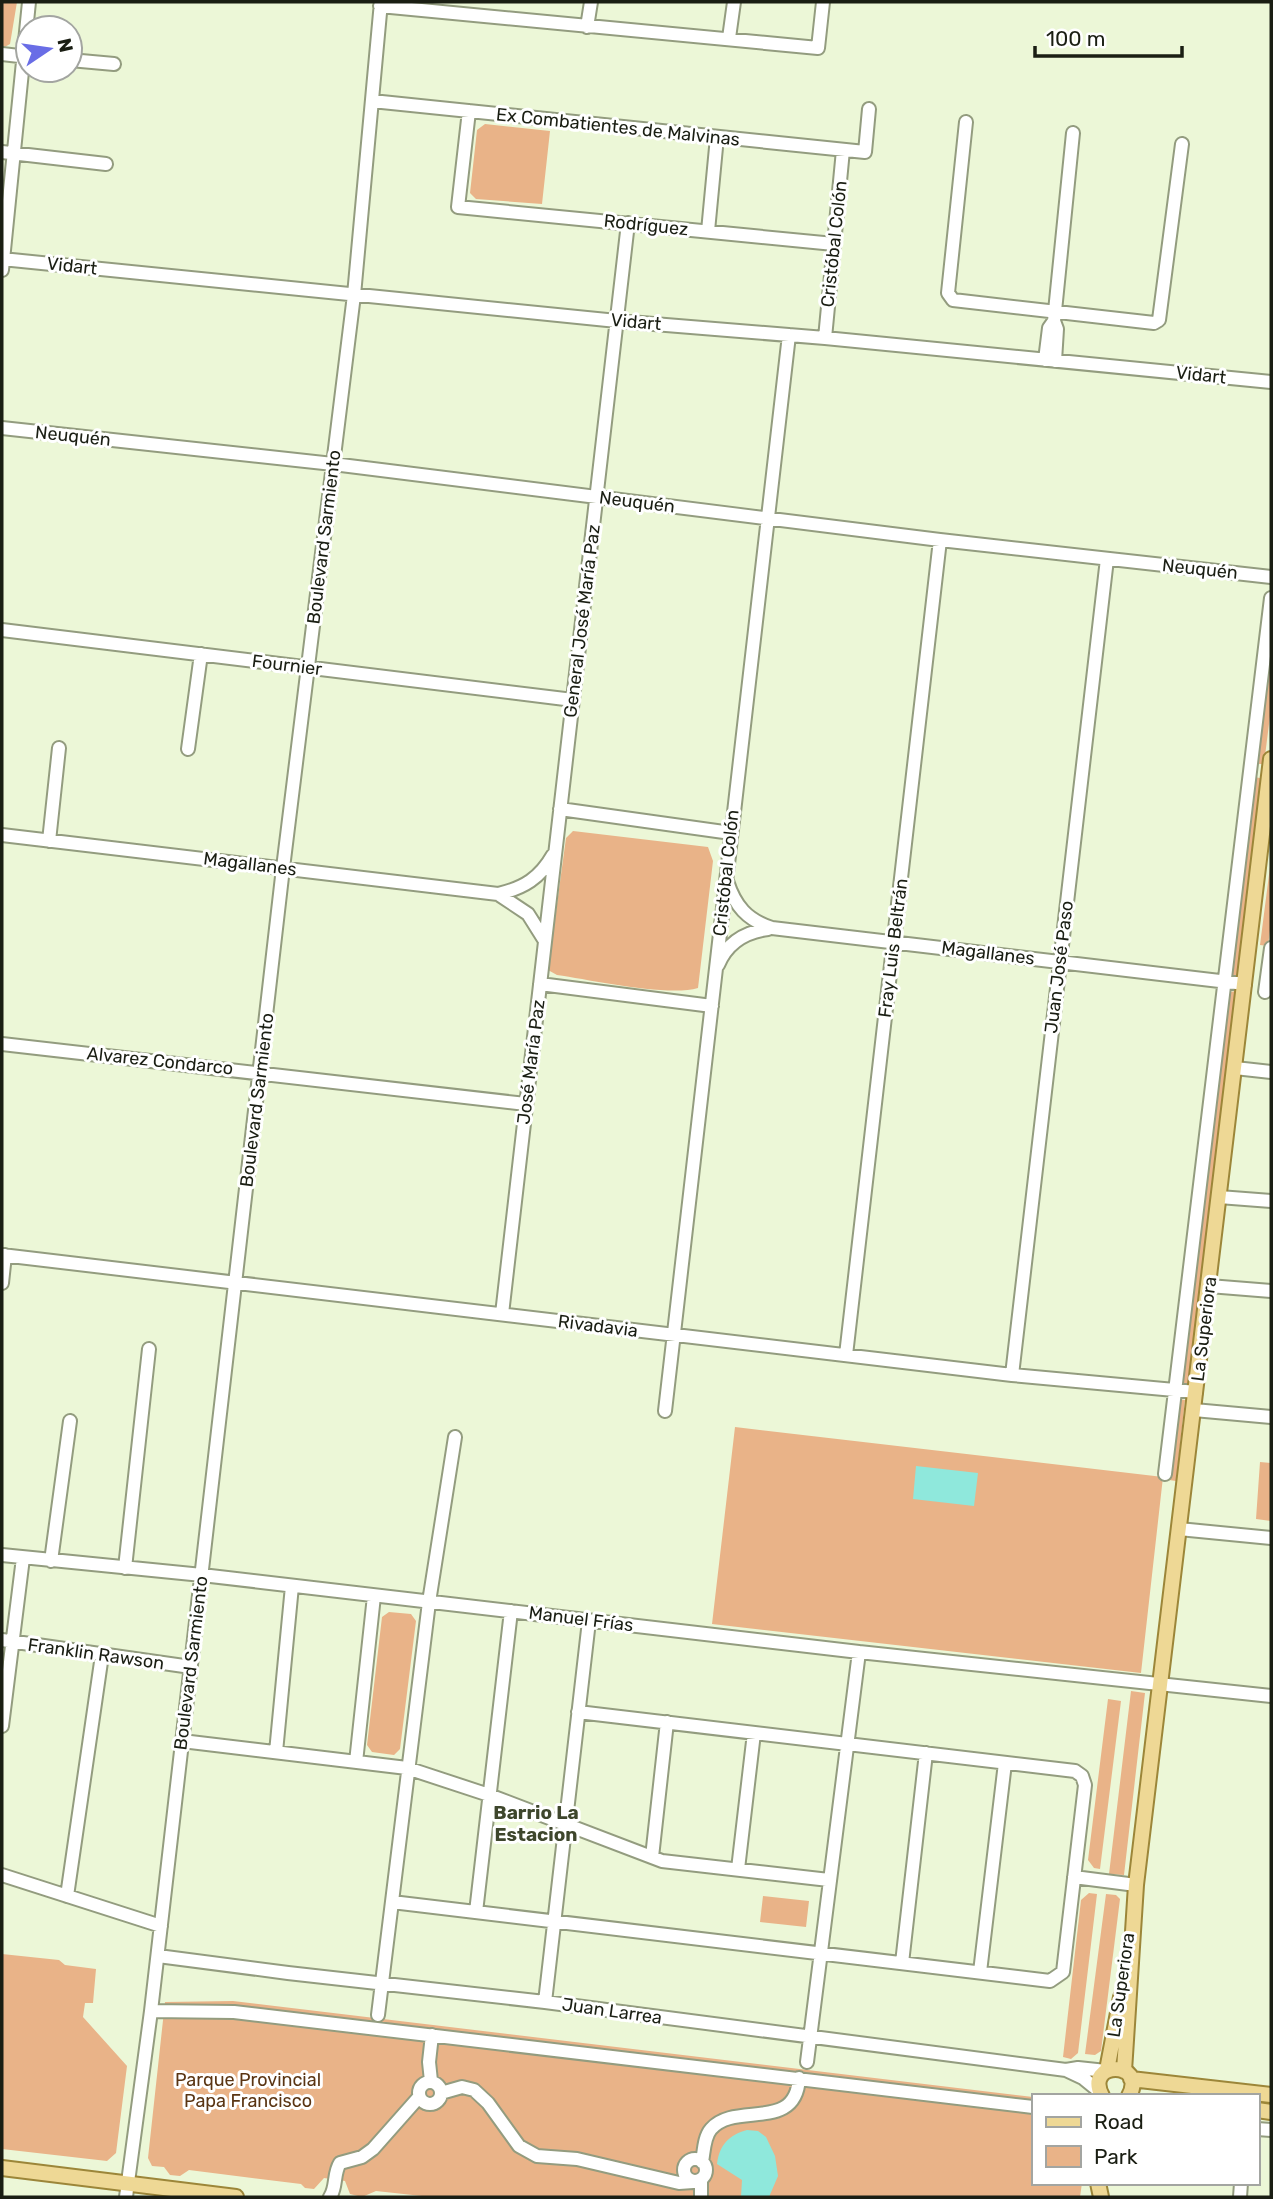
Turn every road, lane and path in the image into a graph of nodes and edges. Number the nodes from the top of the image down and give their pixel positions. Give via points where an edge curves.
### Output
1 (489, 2) edge
2 (591, 2) edge
3 (734, 2) edge
4 (823, 2) edge
5 (380, 4) edge
6 (487, 16) junction
7 (587, 27) junction
8 (729, 38) junction
9 (84, 61) edge
10 (114, 64) dead end
11 (21, 84) edge
12 (372, 101) junction
13 (869, 109) dead end
14 (469, 111) junction
15 (966, 122) dead end
16 (1073, 133) dead end
17 (717, 137) junction
18 (1182, 144) dead end
19 (843, 150) junction
20 (8, 153) edge
21 (106, 164) dead end
22 (628, 223) junction
23 (708, 231) junction
24 (834, 244) junction
25 (2, 263) edge
26 (354, 295) junction
27 (1055, 316) junction
28 (617, 321) junction
29 (789, 335) junction
30 (825, 338) junction
31 (1050, 360) junction
32 (1271, 382) edge
33 (2, 428) edge
34 (333, 464) junction
35 (596, 497) junction
36 (768, 518) junction
37 (940, 540) junction
38 (1107, 559) junction
39 (1271, 577) edge
40 (1271, 598) edge
41 (2, 630) edge
42 (201, 654) junction
43 (308, 668) junction
44 (573, 700) junction
45 (59, 748) dead end
46 (188, 749) dead end
47 (1271, 766) edge
48 (1250, 767) junction
49 (560, 809) junction
50 (731, 833) junction
51 (2, 835) edge
52 (49, 841) junction
53 (555, 852) junction
54 (283, 868) junction
55 (725, 878) junction
56 (498, 894) junction
57 (772, 928) junction
58 (545, 942) junction
59 (894, 942) junction
60 (1271, 952) edge
61 (1249, 953) junction
62 (1060, 961) junction
63 (715, 972) junction
64 (1224, 981) junction
65 (540, 984) junction
66 (1245, 984) junction
67 (1265, 992) dead end
68 (712, 1006) junction
69 (2, 1044) edge
70 (1235, 1068) junction
71 (1271, 1072) edge
72 (260, 1073) junction
73 (526, 1104) junction
74 (1219, 1197) junction
75 (1271, 1201) edge
76 (4, 1255) edge
77 (235, 1282) junction
78 (2, 1283) edge
79 (1209, 1286) junction
80 (1271, 1291) edge
81 (502, 1314) junction
82 (673, 1335) junction
83 (149, 1349) dead end
84 (846, 1355) junction
85 (1012, 1375) junction
86 (1175, 1390) junction
87 (1196, 1392) junction
88 (1194, 1410) junction
89 (665, 1411) dead end
90 (1271, 1417) edge
91 (70, 1421) dead end
92 (455, 1437) dead end
93 (1165, 1474) dead end
94 (1179, 1529) junction
95 (1271, 1538) edge
96 (2, 1555) edge
97 (23, 1558) junction
98 (51, 1561) junction
99 (125, 1568) junction
100 (202, 1575) junction
101 (292, 1586) junction
102 (374, 1596) junction
103 (429, 1602) junction
104 (511, 1611) junction
105 (589, 1620) junction
106 (7, 1641) edge
107 (859, 1652) junction
108 (102, 1655) junction
109 (191, 1667) junction
110 (1160, 1684) junction
111 (1271, 1696) edge
112 (578, 1712) junction
113 (667, 1722) junction
114 (2, 1726) edge
115 (754, 1733) junction
116 (182, 1741) junction
117 (848, 1744) junction
118 (276, 1752) junction
119 (926, 1753) junction
120 (356, 1762) junction
121 (1005, 1763) junction
122 (407, 1768) junction
123 (489, 1795) junction
124 (565, 1824) junction
125 (652, 1857) junction
126 (738, 1870) junction
127 (2, 1875) edge
128 (1074, 1877) junction
129 (829, 1880) junction
130 (1135, 1892) junction
131 (67, 1896) junction
132 (392, 1902) junction
133 (476, 1912) junction
134 (554, 1921) junction
135 (161, 1926) junction
136 (820, 1955) junction
137 (158, 1956) junction
138 (902, 1963) junction
139 (980, 1972) junction
140 (382, 1984) junction
141 (545, 2002) junction
142 (151, 2011) junction
143 (379, 2015) dead end
144 (432, 2035) junction
145 (811, 2038) junction
146 (807, 2062) dead end
147 (1066, 2070) junction
148 (1106, 2071) junction
149 (1128, 2075) junction
150 (799, 2078) junction
151 (431, 2081) junction
152 (441, 2093) junction
153 (1101, 2093) edge
154 (1131, 2094) edge
155 (1271, 2095) edge
156 (419, 2097) junction
157 (1032, 2107) edge
158 (702, 2162) junction
159 (2, 2168) edge
160 (697, 2181) junction
161 (127, 2190) edge
162 (236, 2197) edge
163 (330, 2197) edge
164 (701, 2197) edge

1 - 6 street
2 - 7 street
3 - 8 street
4 - 8 street via 818,47
5 - 6 street
5 - 12 street, Boulevard Sarmiento
6 - 7 street
7 - 8 street
9 - 10 street
11 - 20 street
12 - 14 street, Ex Combatientes de Malvinas
12 - 26 street, Boulevard Sarmiento
13 - 19 street, Ex Combatientes de Malvinas via 865,152
14 - 17 street, Ex Combatientes de Malvinas
14 - 22 street, Rodríguez via 458,207
15 - 27 street via 948,293 953,300
16 - 27 street
17 - 19 street, Ex Combatientes de Malvinas
17 - 23 street
18 - 27 street via 1159,320
19 - 24 street, Cristóbal Colón
20 - 21 street
20 - 25 street
22 - 23 street, Rodríguez
22 - 28 street, General José María Paz
23 - 24 street, Rodríguez
24 - 30 street, Cristóbal Colón
25 - 26 street, Vidart
26 - 28 street, Vidart
26 - 34 street, Boulevard Sarmiento
27 - 31 street
28 - 29 street, Vidart
28 - 35 street, General José María Paz
29 - 30 street, Vidart
29 - 36 street, Cristóbal Colón
30 - 31 street, Vidart
31 - 32 street, Vidart
33 - 34 street, Neuquén
34 - 35 street, Neuquén
34 - 43 street, Boulevard Sarmiento
35 - 36 street, Neuquén
35 - 44 street, General José María Paz
36 - 37 street, Neuquén
36 - 50 street, Cristóbal Colón
37 - 38 street, Neuquén
37 - 59 street, Fray Luis Beltrán
38 - 39 street, Neuquén
38 - 62 street, Juan José Paso
40 - 48 street
41 - 42 street, Fournier
42 - 43 street, Fournier
42 - 46 street
43 - 44 street, Fournier
43 - 54 street, Boulevard Sarmiento
44 - 49 street, General José María Paz
45 - 52 street
47 - 48 street
47 - 61 main road, La Superiora
48 - 64 street
49 - 50 street
49 - 53 street, José María Paz
50 - 55 street, Cristóbal Colón
51 - 52 street, Magallanes
52 - 54 street, Magallanes
53 - 56 street via 532,881
53 - 58 street, José María Paz
54 - 56 street, Magallanes
54 - 72 street, Boulevard Sarmiento
55 - 57 street, Magallanes via 743,912
55 - 63 street, Cristóbal Colón
56 - 58 street via 528,914
57 - 59 street, Magallanes
57 - 63 street, Magallanes via 745,934 722,957
58 - 65 street, José María Paz
59 - 62 street, Magallanes
59 - 84 street, Fray Luis Beltrán
60 - 61 street
60 - 67 street
61 - 66 main road, La Superiora
62 - 64 street, Magallanes
62 - 85 street, Juan José Paso
63 - 68 street, Cristóbal Colón
64 - 66 street, Magallanes
64 - 86 street
65 - 68 street
65 - 73 street, José María Paz
66 - 70 main road, La Superiora
68 - 82 street, Cristóbal Colón
69 - 72 street, Alvarez Condarco
70 - 71 street
70 - 74 main road, La Superiora
72 - 73 street, Alvarez Condarco
72 - 77 street, Boulevard Sarmiento
73 - 81 street, José María Paz
74 - 75 street
74 - 79 main road, La Superiora
76 - 77 street, Rivadavia
76 - 78 street
77 - 81 street, Rivadavia
77 - 100 street, Boulevard Sarmiento
79 - 80 street
79 - 87 main road, La Superiora
81 - 82 street, Rivadavia
82 - 84 street, Rivadavia
82 - 89 street, Cristóbal Colón
83 - 99 street
84 - 85 street, Rivadavia
85 - 86 street, Rivadavia
86 - 87 street, Rivadavia
86 - 93 street
87 - 88 main road, La Superiora
88 - 90 street
88 - 94 main road, La Superiora
91 - 98 street
92 - 103 street
94 - 95 street
94 - 110 main road, La Superiora
96 - 97 street, Manuel Frías
97 - 98 street, Manuel Frías
97 - 106 street
98 - 99 street, Manuel Frías
99 - 100 street, Manuel Frías
100 - 101 street, Manuel Frías
100 - 109 street, Boulevard Sarmiento
101 - 102 street, Manuel Frías
101 - 118 street
102 - 103 street, Manuel Frías
102 - 120 street
103 - 104 street, Manuel Frías
103 - 122 street
104 - 105 street, Manuel Frías
104 - 123 street
105 - 107 street, Manuel Frías
105 - 112 street
106 - 108 street, Franklin Rawson
106 - 114 street
107 - 110 street, Manuel Frías
107 - 117 street
108 - 109 street, Franklin Rawson
108 - 131 street
109 - 116 street, Boulevard Sarmiento
110 - 111 street, Manuel Frías
110 - 130 main road, La Superiora
112 - 113 street
112 - 124 street
113 - 115 street
113 - 125 street
115 - 117 street
115 - 126 street
116 - 118 street
116 - 135 street, Boulevard Sarmiento
117 - 119 street
117 - 129 street
118 - 120 street
119 - 121 street
119 - 138 street
120 - 122 street
121 - 128 street via 1075,1771 1082,1776 1085,1785
121 - 139 street
122 - 123 street
122 - 132 street
123 - 124 street
123 - 133 street
124 - 125 street
124 - 134 street
125 - 126 street
126 - 129 street
127 - 131 street
128 - 130 street
128 - 139 street via 1063,1972 1058,1978 1050,1981
129 - 136 street
130 - 148 main road, La Superiora
130 - 149 main road, La Superiora
131 - 135 street
132 - 133 street
132 - 140 street
133 - 134 street
134 - 136 street
134 - 141 street
135 - 137 street, Boulevard Sarmiento
136 - 138 street
136 - 145 street
137 - 140 street, Juan Larrea
137 - 142 street, Boulevard Sarmiento
138 - 139 street
140 - 141 street, Juan Larrea
140 - 143 street
141 - 145 street, Juan Larrea
142 - 144 street via 234,2012
142 - 161 street, Boulevard Sarmiento
144 - 150 street
144 - 151 street
145 - 146 street
145 - 147 street, Juan Larrea
147 - 148 street, Juan Larrea
147 - 153 street, Juan Larrea
148 - 149 main road via 1116,2068
148 - 153 main road, La Superiora via 1100,2078
149 - 154 main road, La Superiora
149 - 155 main road
150 - 157 street
150 - 158 street via 795,2097 784,2107 715,2126 706,2137
151 - 152 street
151 - 156 street via 421,2085
152 - 156 street via 432,2104
152 - 160 street via 462,2087 474,2090 519,2146 537,2156 567,2157 679,2183
156 - 163 street via 373,2149 340,2163
158 - 160 street via 706,2171
158 - 160 street via 692,2159 684,2166 686,2178
159 - 161 main road
160 - 164 street
161 - 162 main road

